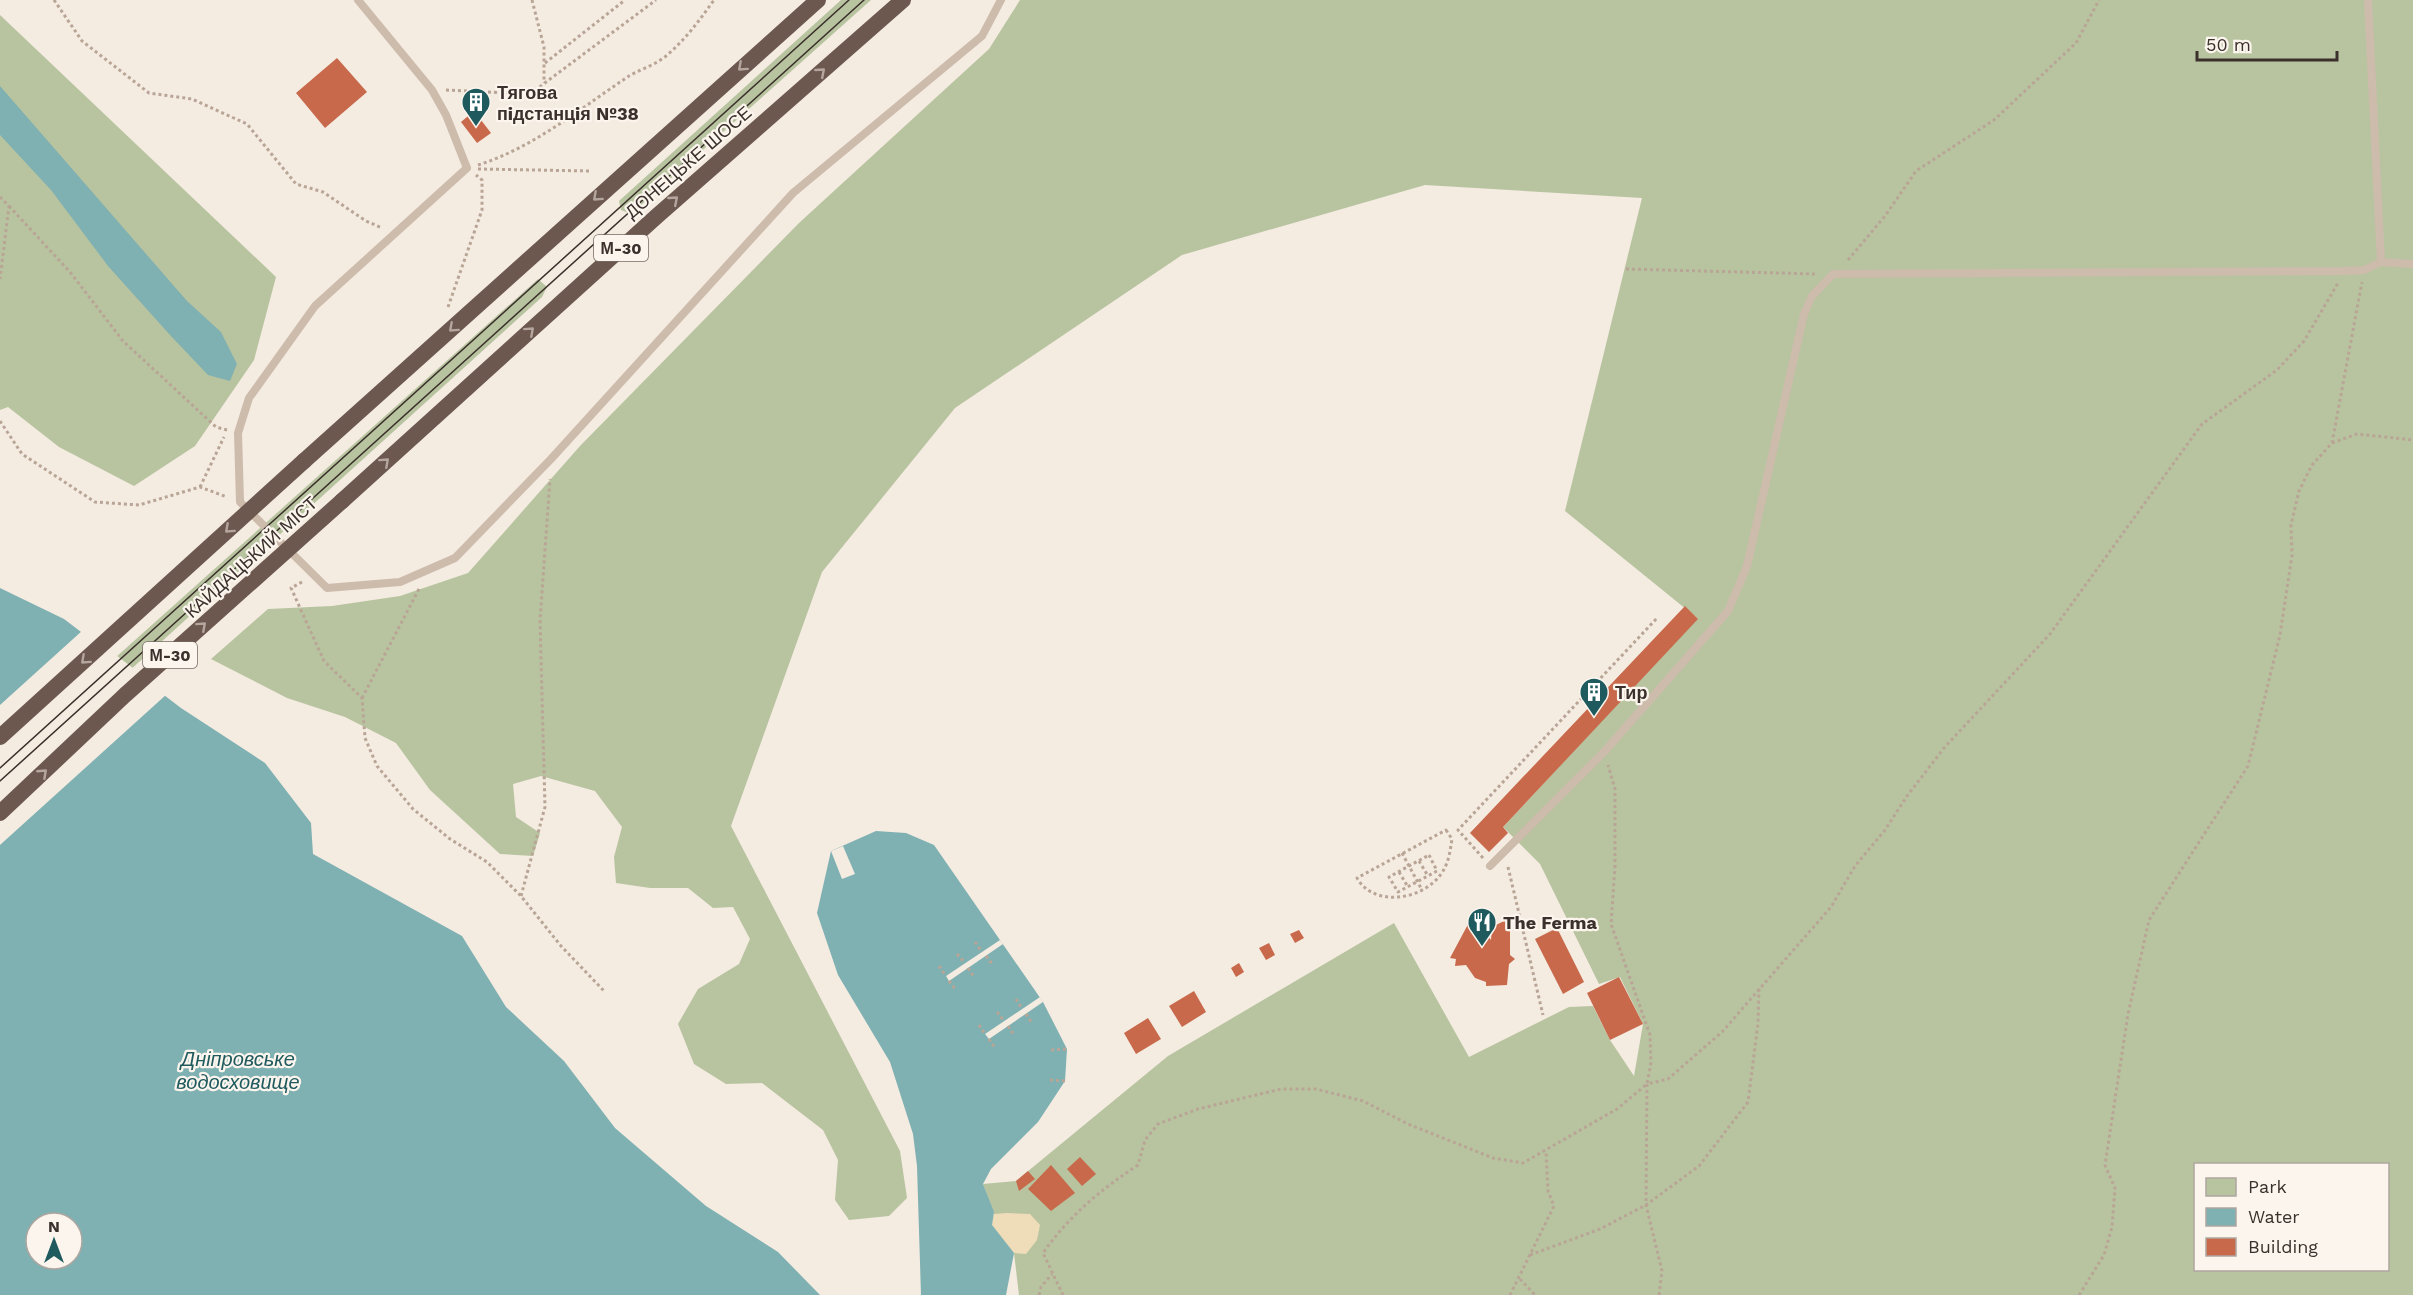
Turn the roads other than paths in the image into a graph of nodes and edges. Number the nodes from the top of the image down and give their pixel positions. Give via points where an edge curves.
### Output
1 (358, 0) edge
2 (818, 0) edge
3 (903, 0) edge
4 (1001, 0) edge
5 (2368, 0) edge
6 (2381, 262) junction
7 (2413, 264) edge
8 (304, 461) joint
9 (342, 501) joint
10 (0, 737) edge
11 (0, 813) edge
12 (1490, 866) road end

1 - 4 lane via 432,90 467,168 315,306 249,398 238,433 240,502 327,588 400,582 455,558 551,459 793,193 982,36
2 -> 8 highway, ДОНЕЦЬКЕ ШОСЕ / М-30
9 -> 3 highway, ДОНЕЦЬКЕ ШОСЕ / М-30
5 - 6 lane
6 - 7 lane
6 - 12 lane via 2364,270 2345,271 1833,274 1812,296 1804,314 1748,566 1728,611 1604,752
8 -> 10 highway, КАЙДАЦЬКИЙ МІСТ / М-30, bridge
11 -> 9 highway, КАЙДАЦЬКИЙ МІСТ / М-30, bridge

